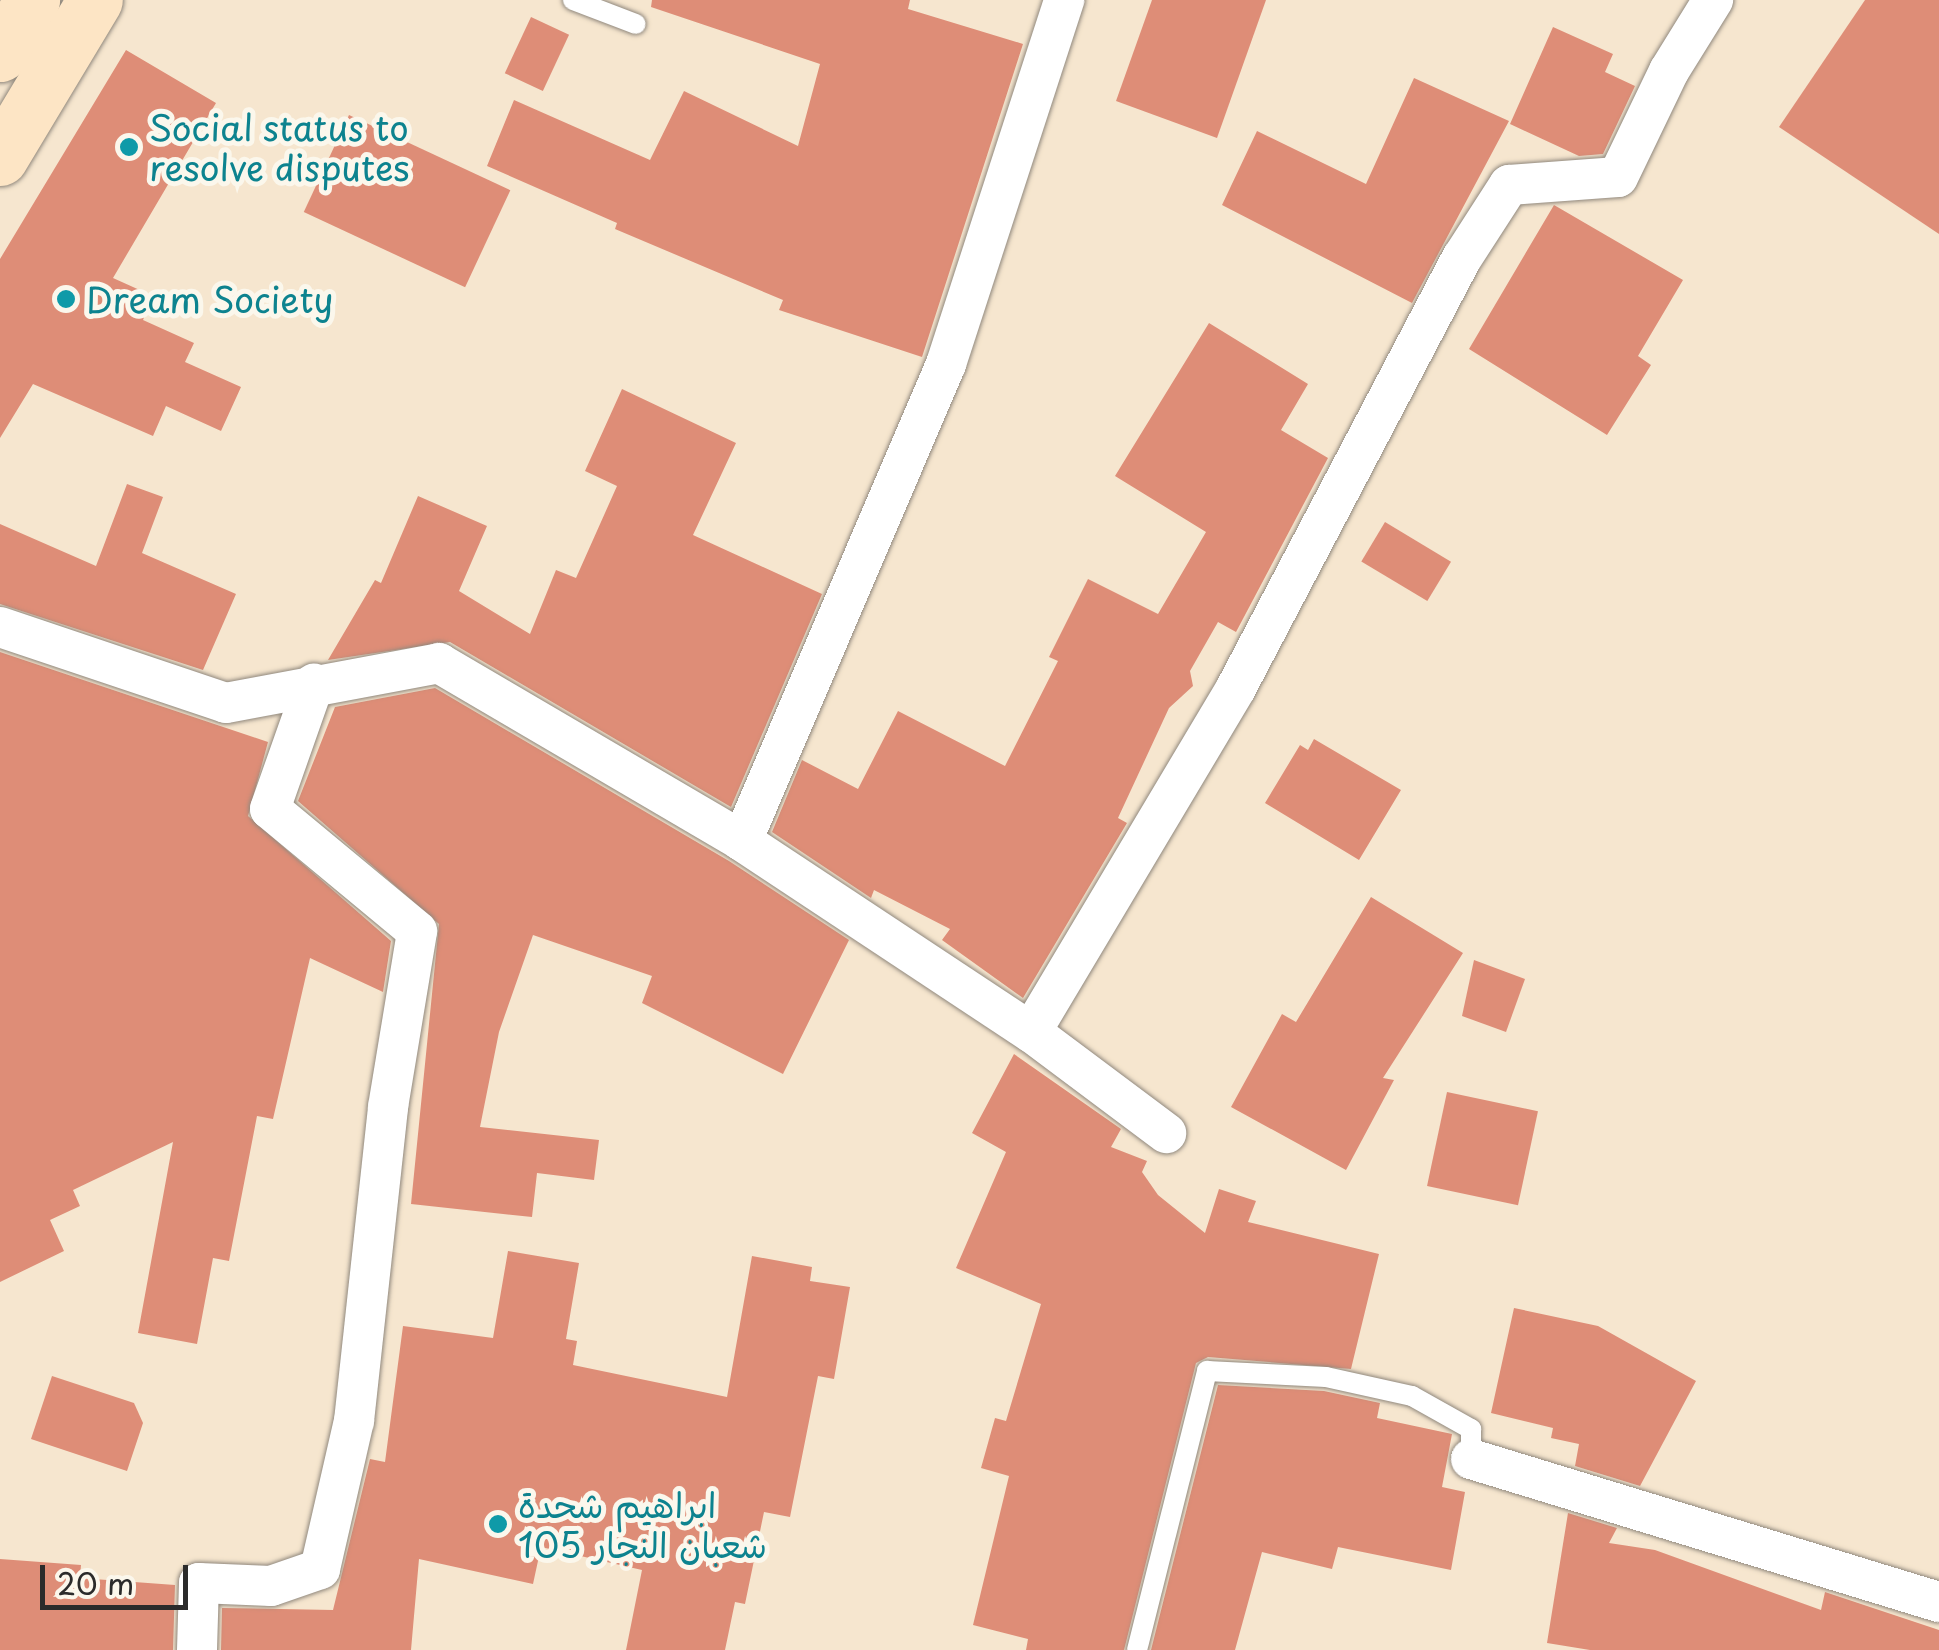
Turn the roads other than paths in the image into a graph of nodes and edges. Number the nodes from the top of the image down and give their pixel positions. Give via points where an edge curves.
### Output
1 (32, 0) edge
2 (95, 0) edge
3 (574, 0) edge
4 (1064, 0) edge
5 (1713, 0) edge
6 (636, 24) dead end
7 (0, 54) edge
8 (0, 158) edge
9 (0, 627) edge
10 (314, 684) junction
11 (742, 841) junction
12 (1031, 1032) junction
13 (1166, 1133) dead end
14 (1471, 1459) joint
15 (1939, 1602) edge
16 (197, 1650) edge
17 (1137, 1650) edge

1 - 7 street
2 - 8 street
3 - 6 lane
4 - 11 street via 946,364
5 - 12 street via 1669,71 1618,177 1508,185 1462,258 1236,688
9 - 10 street via 226,703
10 - 11 street via 439,663
10 - 16 street via 270,809 417,931 388,1106 354,1421 320,1569 271,1586 199,1584
11 - 12 street
12 - 13 street
14 - 15 street
14 - 17 lane via 1471,1428 1412,1396 1326,1377 1207,1371

